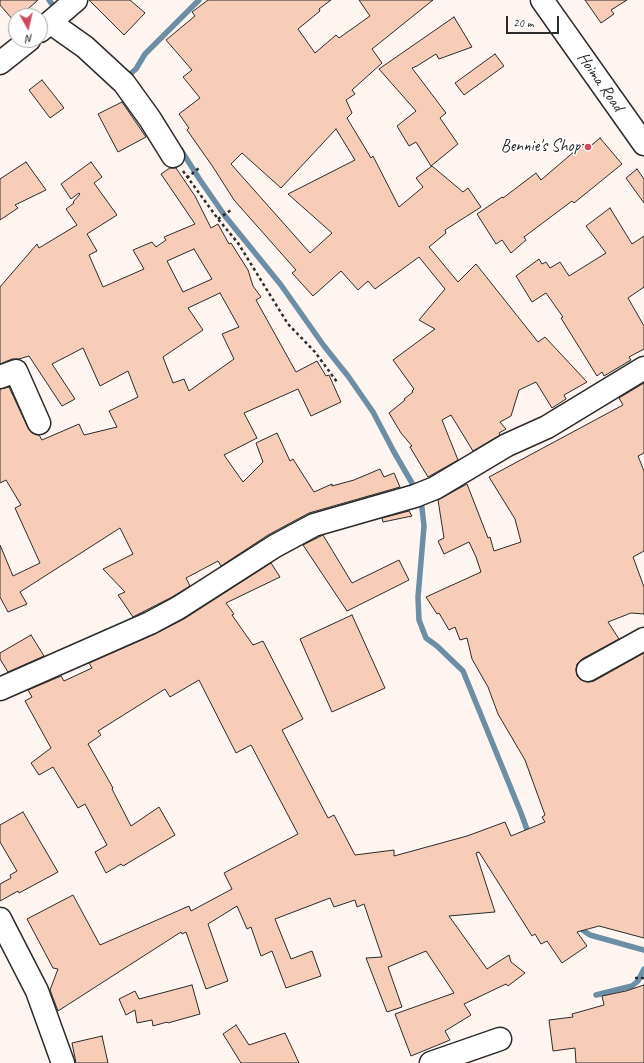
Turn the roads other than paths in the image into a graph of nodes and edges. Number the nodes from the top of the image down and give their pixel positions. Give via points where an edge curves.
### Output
1 (76, 0) edge
2 (542, 0) edge
3 (48, 24) edge
4 (48, 28) edge
5 (19, 48) edge
6 (0, 63) edge
7 (644, 144) edge
8 (173, 156) road end
9 (644, 368) edge
10 (0, 377) edge
11 (39, 423) dead end
12 (644, 639) edge
13 (588, 670) dead end
14 (0, 690) edge
15 (0, 919) edge
16 (500, 1039) dead end
17 (63, 1063) edge
18 (431, 1063) edge

1 - 3 street
2 - 7 street, Hoima Road
4 - 8 street via 85,47 124,83
5 - 6 street
9 - 14 street via 547,427 507,445 435,488 314,525 150,623
10 - 11 street via 16,371
12 - 13 street
15 - 17 street via 37,991
16 - 18 street

